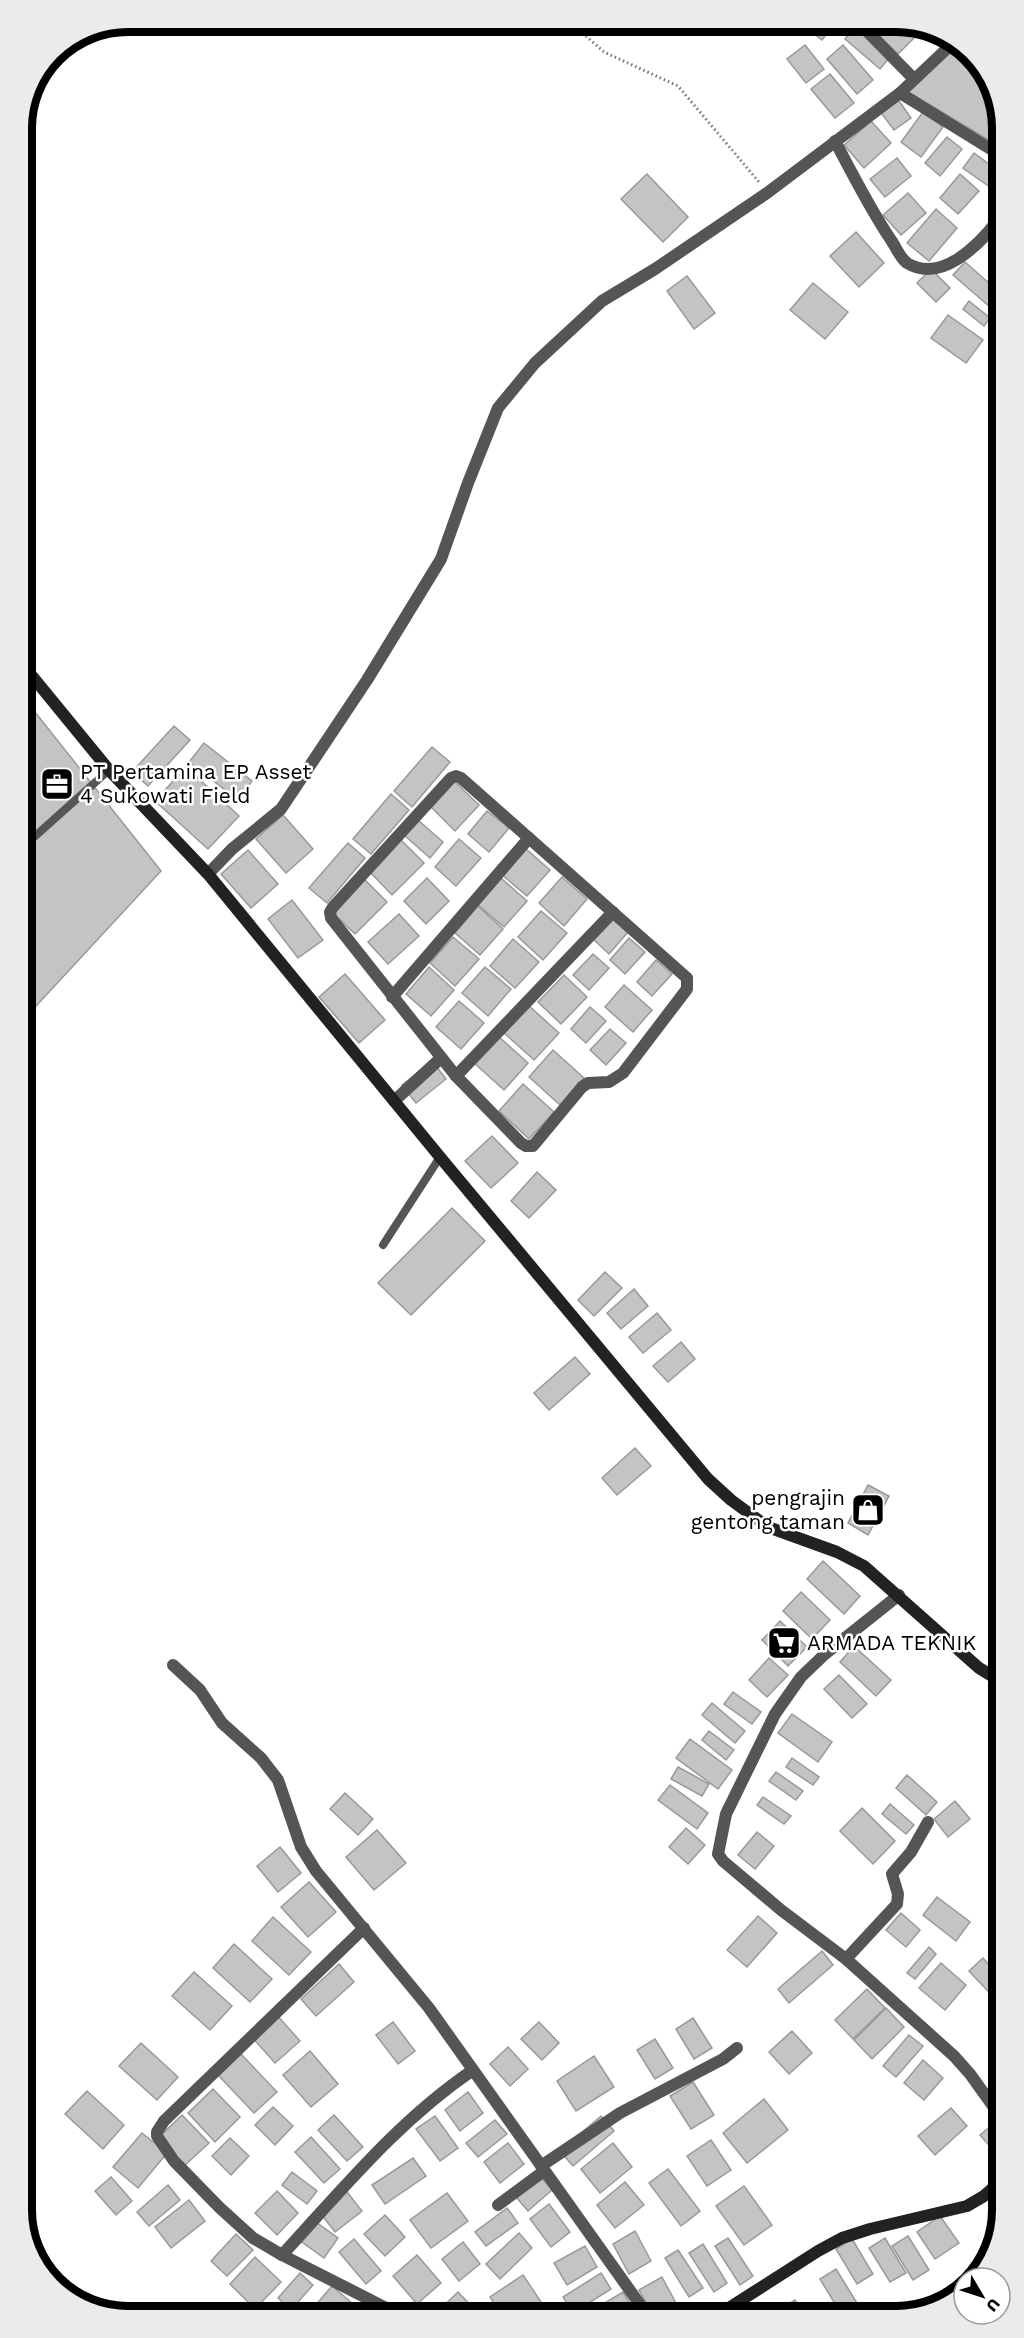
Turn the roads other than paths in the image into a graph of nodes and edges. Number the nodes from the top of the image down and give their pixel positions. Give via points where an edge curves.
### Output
1 (868, 32) edge
2 (949, 47) edge
3 (914, 79) junction
4 (900, 93) junction
5 (835, 141) junction
6 (992, 150) edge
7 (992, 227) edge
8 (32, 676) edge
9 (110, 770) junction
10 (529, 838) junction
11 (32, 839) edge
12 (208, 874) junction
13 (613, 912) junction
14 (392, 997) junction
15 (441, 1058) junction
16 (456, 1076) junction
17 (394, 1101) junction
18 (440, 1157) junction
19 (383, 1245) dead end
20 (898, 1595) junction
21 (172, 1665) dead end
22 (992, 1676) edge
23 (928, 1822) dead end
24 (364, 1928) junction
25 (846, 1959) junction
26 (737, 2049) dead end
27 (473, 2070) junction
28 (992, 2105) edge
29 (542, 2169) junction
30 (992, 2189) edge
31 (498, 2205) dead end
32 (282, 2255) junction
33 (382, 2306) edge
34 (641, 2306) edge
35 (732, 2306) edge

1 - 3 street
2 - 3 street
3 - 4 street
4 - 5 street
4 - 6 street
5 - 7 street via 875,216 904,261 912,266 930,268 965,256
5 - 12 street via 767,193 602,301 535,363 498,408 441,559 367,680 281,809
8 - 9 street
9 - 11 lane
9 - 12 street
10 - 13 street
10 - 14 street
10 - 14 street via 461,778 451,778 333,907 333,922
12 - 17 street
13 - 16 street
13 - 16 street via 682,973 688,984 623,1073 609,1082 582,1087 536,1143 526,1146
14 - 15 street
15 - 16 street
15 - 17 street
17 - 18 street
18 - 19 lane
18 - 20 street via 686,1454 730,1500 768,1527 864,1566
20 - 22 street
20 - 25 street via 801,1677 775,1714 726,1814 718,1846 723,1861
21 - 24 street via 200,1690 222,1723 261,1758 278,1780 306,1855
23 - 25 street via 911,1852 892,1874 897,1904
24 - 27 street
24 - 32 street via 157,2132 174,2161 220,2208 253,2238
25 - 28 street via 954,2056
26 - 29 street via 585,2134
27 - 29 street
27 - 32 street via 407,2121
29 - 31 street
29 - 34 street
30 - 35 street via 967,2206 842,2238
32 - 33 street

